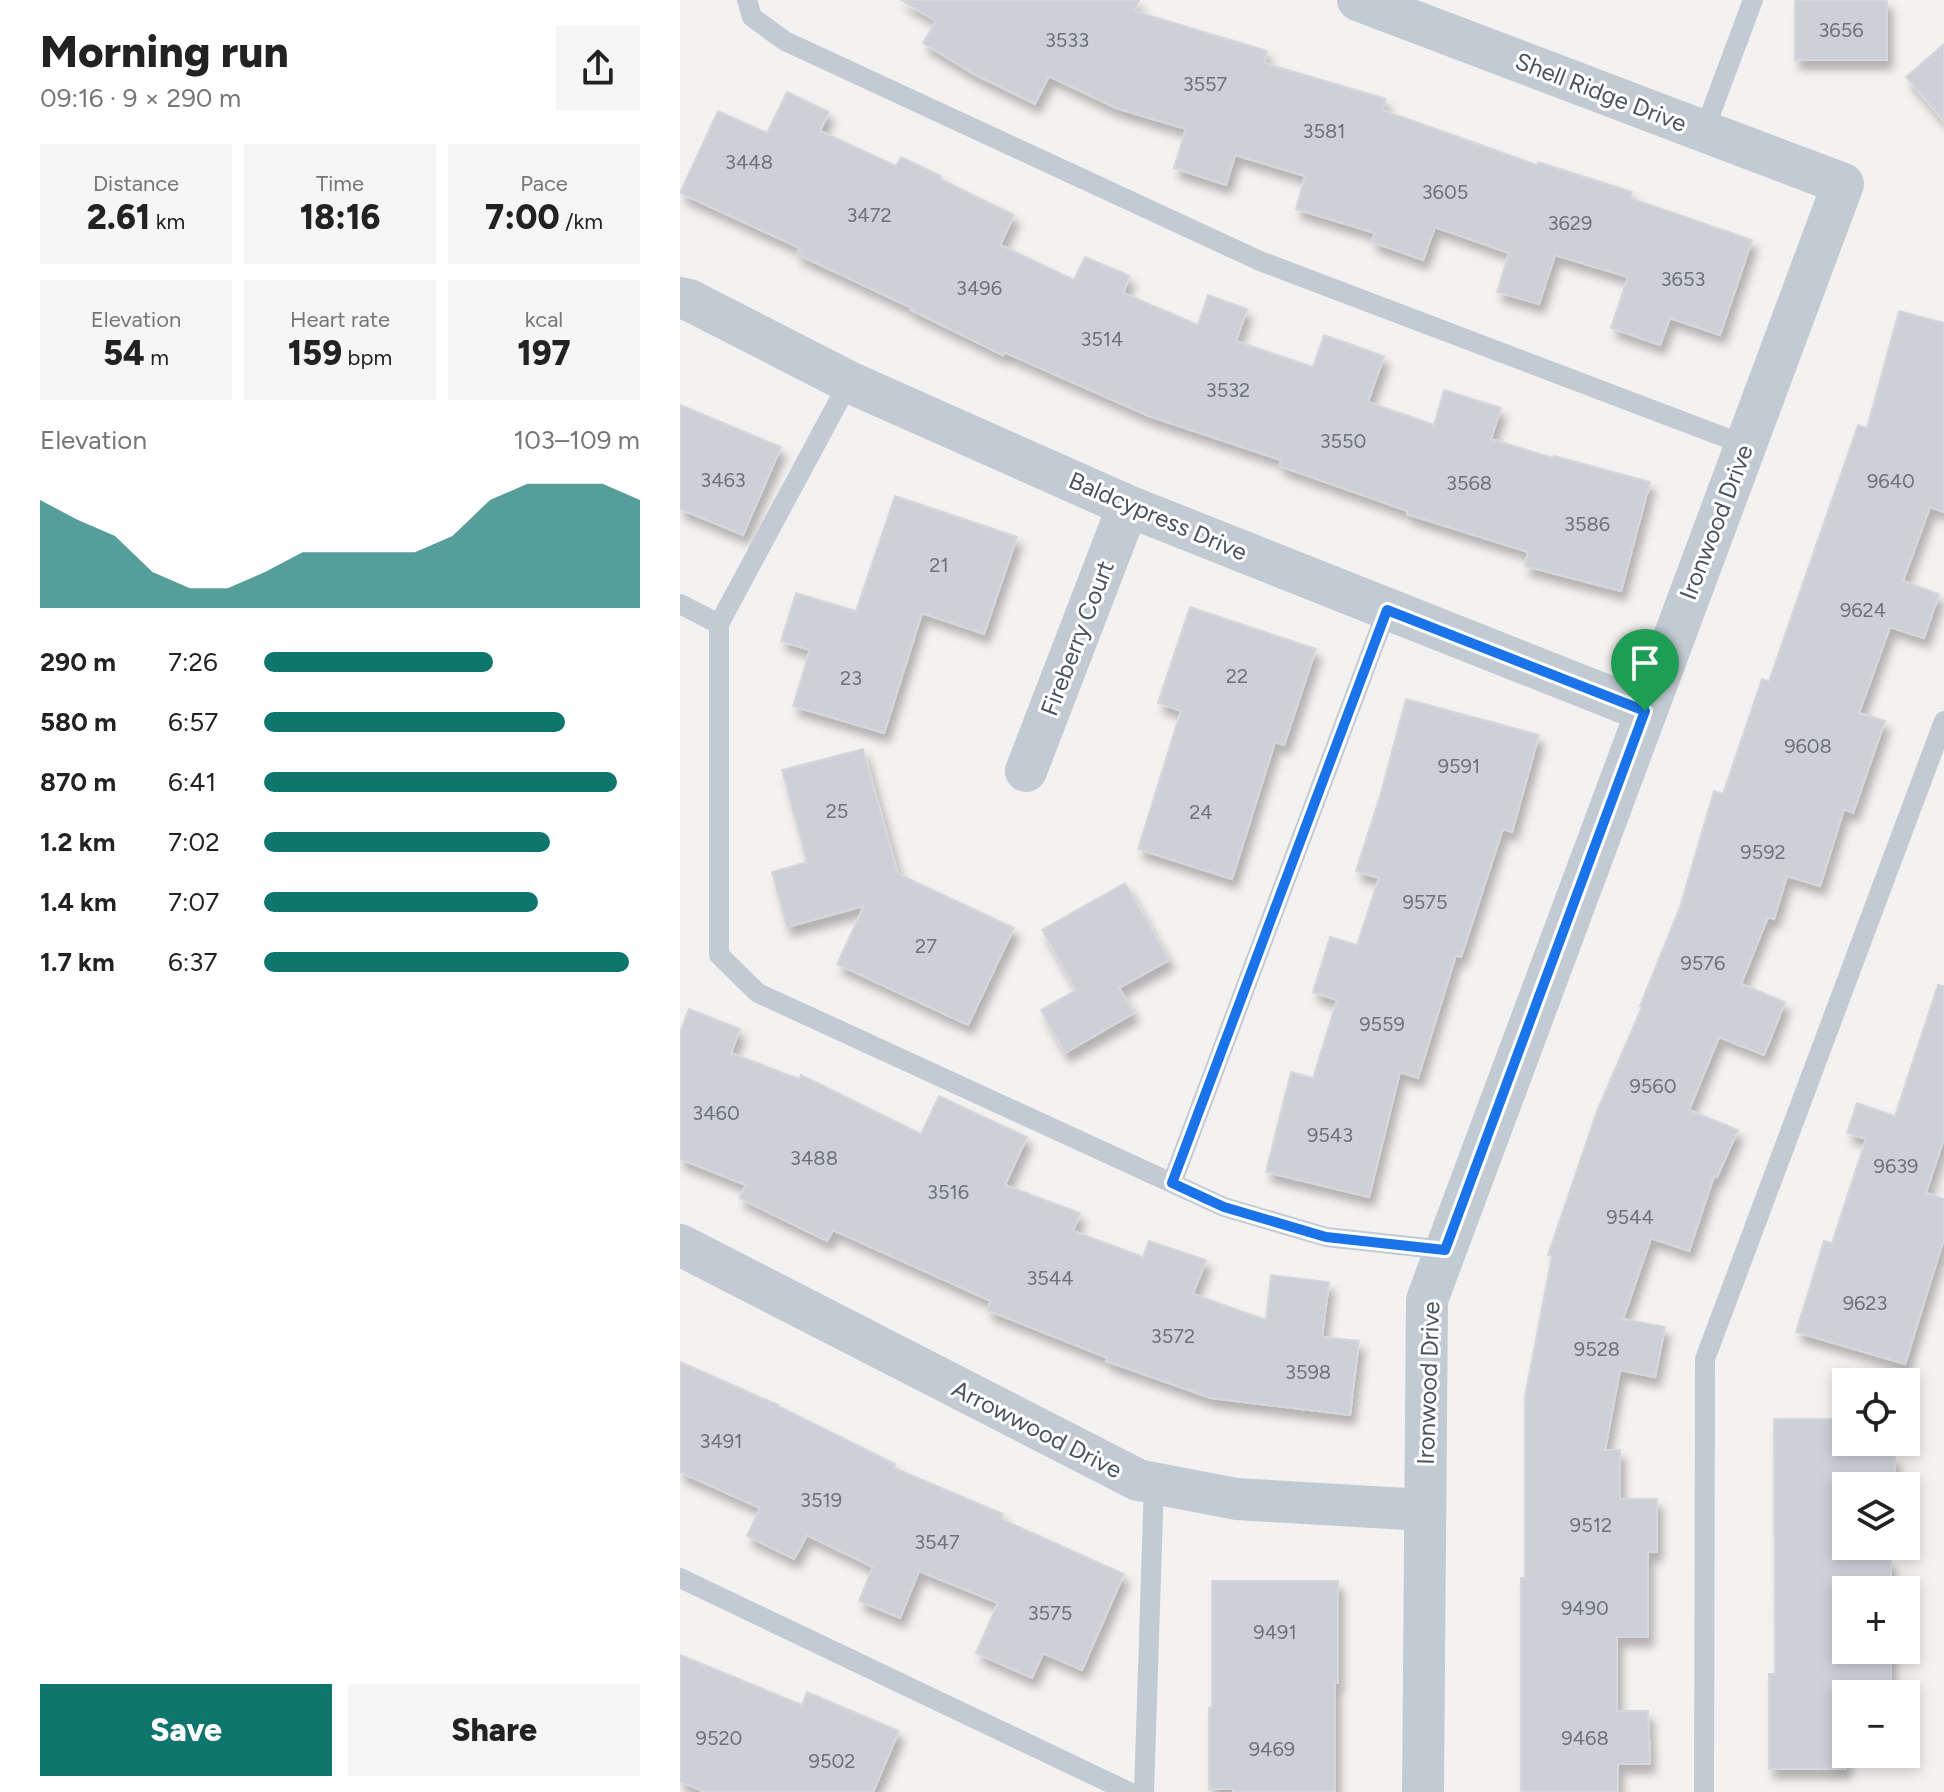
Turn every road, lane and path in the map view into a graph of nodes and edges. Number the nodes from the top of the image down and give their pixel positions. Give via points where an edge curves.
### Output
1 (747, 0) edge
2 (1358, 0) edge
3 (1753, 0) edge
4 (1704, 131) junction
5 (1843, 184) joint
6 (680, 298) edge
7 (849, 382) junction
8 (1745, 445) junction
9 (1128, 506) junction
10 (680, 604) edge
11 (1387, 610) junction
12 (719, 624) junction
13 (1645, 711) junction
14 (1944, 721) edge
15 (1026, 771) dead end
16 (1172, 1183) junction
17 (680, 1245) edge
18 (1445, 1250) junction
19 (1154, 1484) junction
20 (1424, 1510) junction
21 (680, 1578) edge
22 (1129, 1792) edge
23 (1144, 1792) edge
24 (1423, 1792) edge
25 (1704, 1792) edge

1 - 8 lane via 752,17 785,41 1260,261
2 - 4 street, Shell Ridge Drive
3 - 4 lane
4 - 5 street, Shell Ridge Drive
5 - 8 street, Ironwood Drive
6 - 7 street, Baldcypress Drive
7 - 9 street, Baldcypress Drive
7 - 12 lane
8 - 13 street, Ironwood Drive
9 - 11 street, Baldcypress Drive
9 - 15 street, Fireberry Court
10 - 12 lane
11 - 13 street, Baldcypress Drive
11 - 16 lane
12 - 16 lane via 719,955 758,993
13 - 18 street, Ironwood Drive
14 - 25 lane via 1705,1359
16 - 18 lane via 1224,1207 1326,1237
17 - 19 street, Arrowwood Drive
18 - 20 street, Ironwood Drive via 1427,1300
19 - 20 street, Arrowwood Drive via 1236,1499
19 - 23 lane
20 - 24 street, Ironwood Drive
21 - 22 lane

